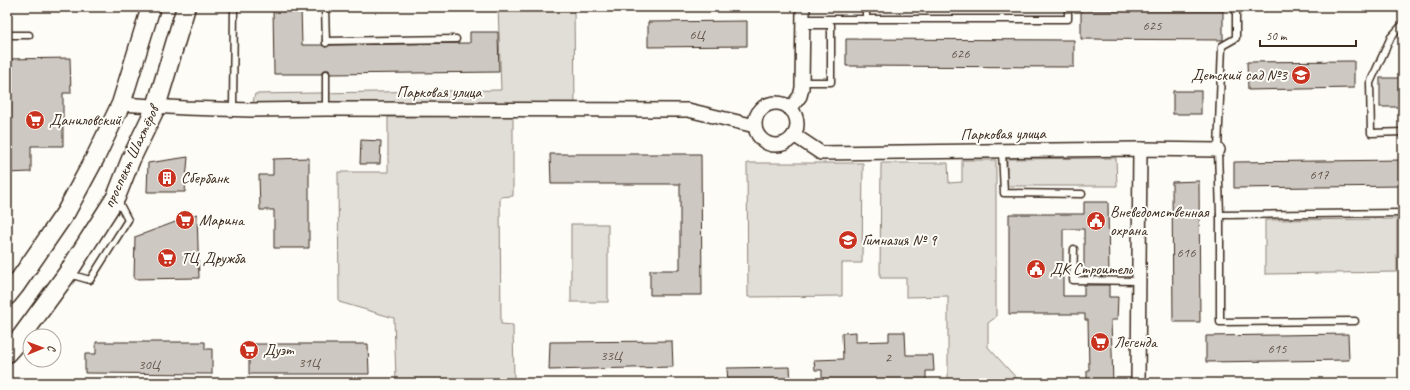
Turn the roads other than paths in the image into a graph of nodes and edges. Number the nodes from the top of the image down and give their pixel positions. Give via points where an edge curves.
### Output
1 (152, 7) edge
2 (186, 7) edge
3 (234, 7) edge
4 (325, 7) edge
5 (866, 7) edge
6 (1068, 7) edge
7 (1236, 7) edge
8 (803, 17) edge
9 (866, 19) junction
10 (1403, 24) edge
11 (7, 35) edge
12 (29, 35) dead end
13 (456, 39) dead end
14 (326, 74) dead end
15 (803, 82) junction
16 (120, 104) junction
17 (156, 107) junction
18 (790, 108) junction
19 (234, 109) junction
20 (326, 109) junction
21 (755, 126) junction
22 (1403, 132) edge
23 (794, 135) junction
24 (1140, 149) junction
25 (1218, 150) junction
26 (1002, 151) junction
27 (1082, 194) dead end
28 (1403, 213) edge
29 (1220, 215) junction
30 (1074, 249) dead end
31 (1140, 281) junction
32 (7, 296) edge
33 (1355, 321) dead end
34 (7, 352) edge
35 (1138, 383) edge

1 - 16 main road, проспект Шахтёров
2 - 17 main road, проспект Шахтёров
3 - 19 lane
4 - 13 lane via 326,43
5 - 9 lane
6 - 9 lane via 1068,19
7 - 25 lane via 1236,38 1222,46
8 - 9 lane
8 - 15 street
8 - 15 lane via 831,25 831,82
10 - 22 lane via 1391,37 1370,83 1371,133
11 - 12 lane
14 - 20 lane
15 - 18 street via 800,96
16 - 17 street, Парковая улица
16 - 32 main road, проспект Шахтёров via 66,212
17 - 19 street, Парковая улица
17 - 34 main road, проспект Шахтёров via 116,197 68,274
18 - 21 street via 779,104 767,105 758,112
18 - 23 street via 797,121
19 - 20 street, Парковая улица
20 - 21 street, Парковая улица via 688,110
21 - 23 street via 760,138 774,145 789,141
23 - 26 street, Парковая улица via 821,154
24 - 25 street, Парковая улица
24 - 26 street, Парковая улица
24 - 31 street
25 - 29 lane
26 - 27 lane via 1004,193
28 - 29 lane
29 - 33 lane via 1220,322
30 - 31 lane via 1074,280
31 - 35 street

